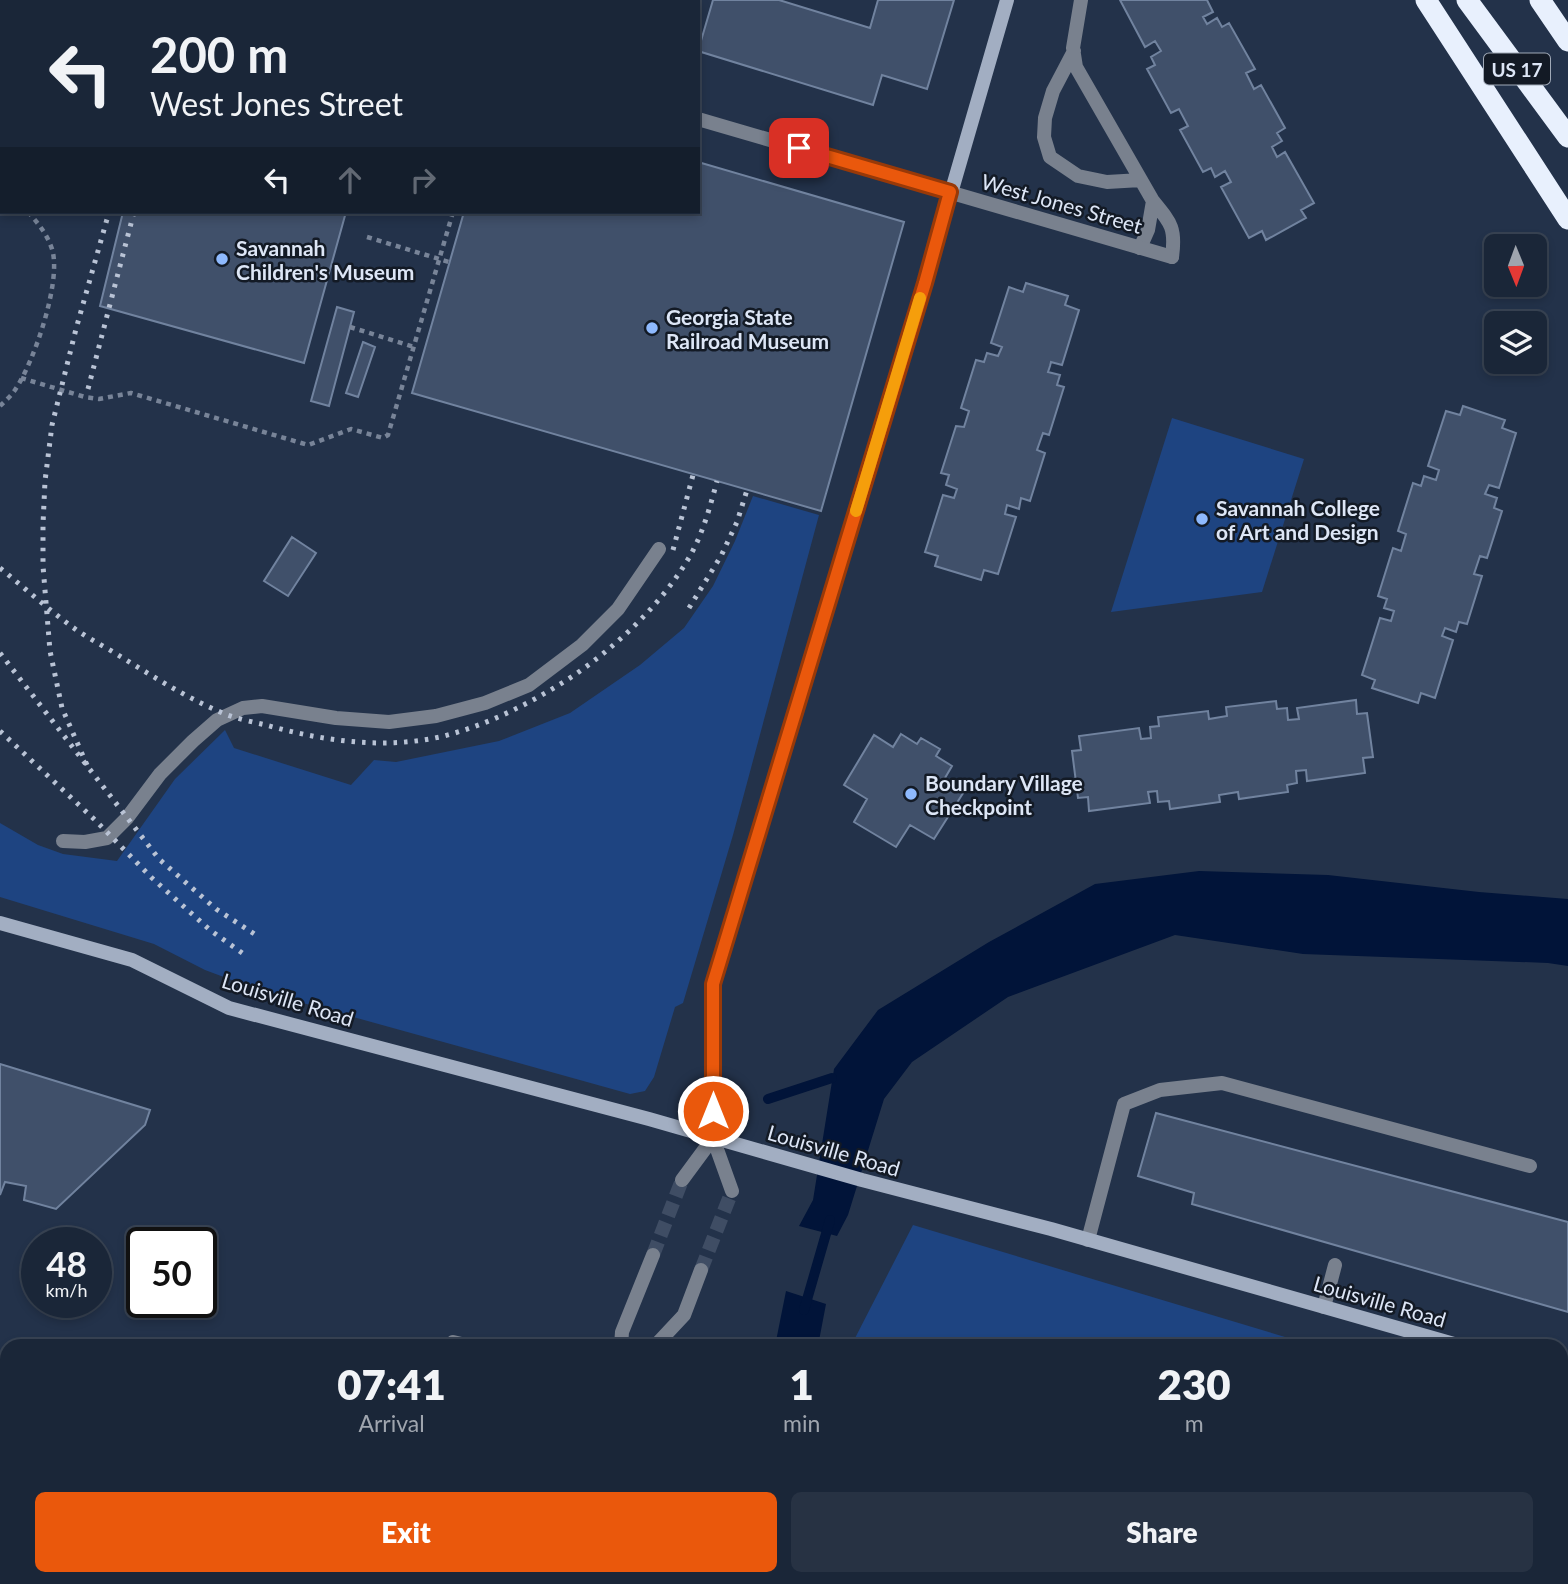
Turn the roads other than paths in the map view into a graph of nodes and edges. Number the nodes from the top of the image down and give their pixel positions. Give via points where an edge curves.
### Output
1 (1007, 0) edge
2 (1081, 0) edge
3 (1426, 0) edge
4 (1467, 0) edge
5 (1540, 0) edge
6 (1546, 0) edge
7 (1568, 25) edge
8 (1568, 41) edge
9 (1074, 51) junction
10 (700, 120) edge
11 (1568, 137) edge
12 (1141, 180) junction
13 (950, 192) junction
14 (1153, 201) junction
15 (1568, 219) edge
16 (1140, 248) junction
17 (659, 549) dead end
18 (63, 841) dead end
19 (0, 923) edge
20 (713, 1138) junction
21 (1530, 1166) dead end
22 (682, 1180) tunnel mouth
23 (732, 1191) tunnel mouth
24 (1088, 1240) junction
25 (653, 1255) tunnel mouth
26 (1335, 1265) dead end
27 (701, 1270) tunnel mouth
28 (1324, 1307) junction
29 (622, 1339) edge
30 (662, 1339) edge
31 (1436, 1339) edge

1 - 13 main road
2 - 9 street
3 - 15 highway
4 - 11 highway, US 17
5 - 8 highway, US 17
6 - 7 highway
9 - 12 street via 1076,67
9 - 12 street via 1045,118 1050,157 1078,176 1107,182
10 - 13 street, West Jones Street
12 - 14 street
13 - 16 street, West Jones Street
13 - 20 main road via 713,984
14 - 16 street
14 - 16 street, West Jones Street via 1169,220 1175,237 1172,257
17 - 18 street via 618,609 582,645 529,685 436,716 389,722 262,706 243,708 217,720 193,740 107,838
19 - 20 main road, Louisville Road via 132,960 229,1008
20 - 22 street
20 - 23 street
20 - 24 main road, Louisville Road
21 - 24 street via 1222,1083 1160,1090 1124,1104
24 - 28 main road, Louisville Road
25 - 29 street
26 - 28 street
27 - 30 street via 684,1315
28 - 31 main road, Louisville Road

